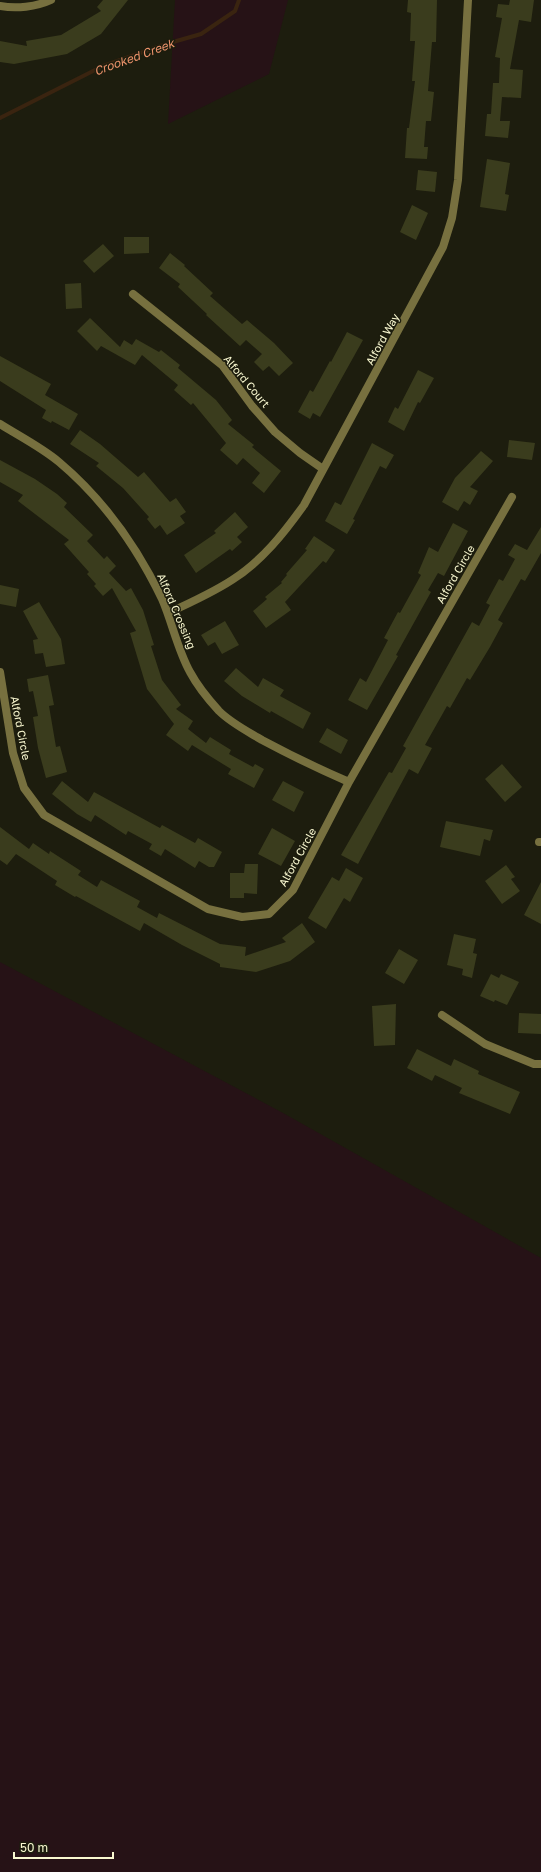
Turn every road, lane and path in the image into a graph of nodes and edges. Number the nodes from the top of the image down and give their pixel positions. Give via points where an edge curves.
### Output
1 (51, 0) edge
2 (468, 0) edge
3 (0, 6) edge
4 (133, 294) dead end
5 (0, 424) edge
6 (323, 469) junction
7 (512, 497) dead end
8 (168, 613) junction
9 (0, 672) edge
10 (349, 782) junction
11 (442, 1015) dead end
12 (541, 1064) edge

1 - 3 street via 44,4 12,8
2 - 6 street, Alford Way via 458,180 452,218 443,247 428,277
4 - 6 street, Alford Court via 222,365 275,432
5 - 8 street, Alford Crossing via 58,461 92,493 137,552
6 - 8 street, Alford Way via 304,505 285,531 257,561 232,580
7 - 10 street, Alford Circle
8 - 10 street, Alford Crossing via 189,672 220,712 240,728 295,758
9 - 10 street, Alford Circle via 13,753 24,788 44,815 208,909 242,916 269,914 293,890
11 - 12 street via 486,1044 534,1064

